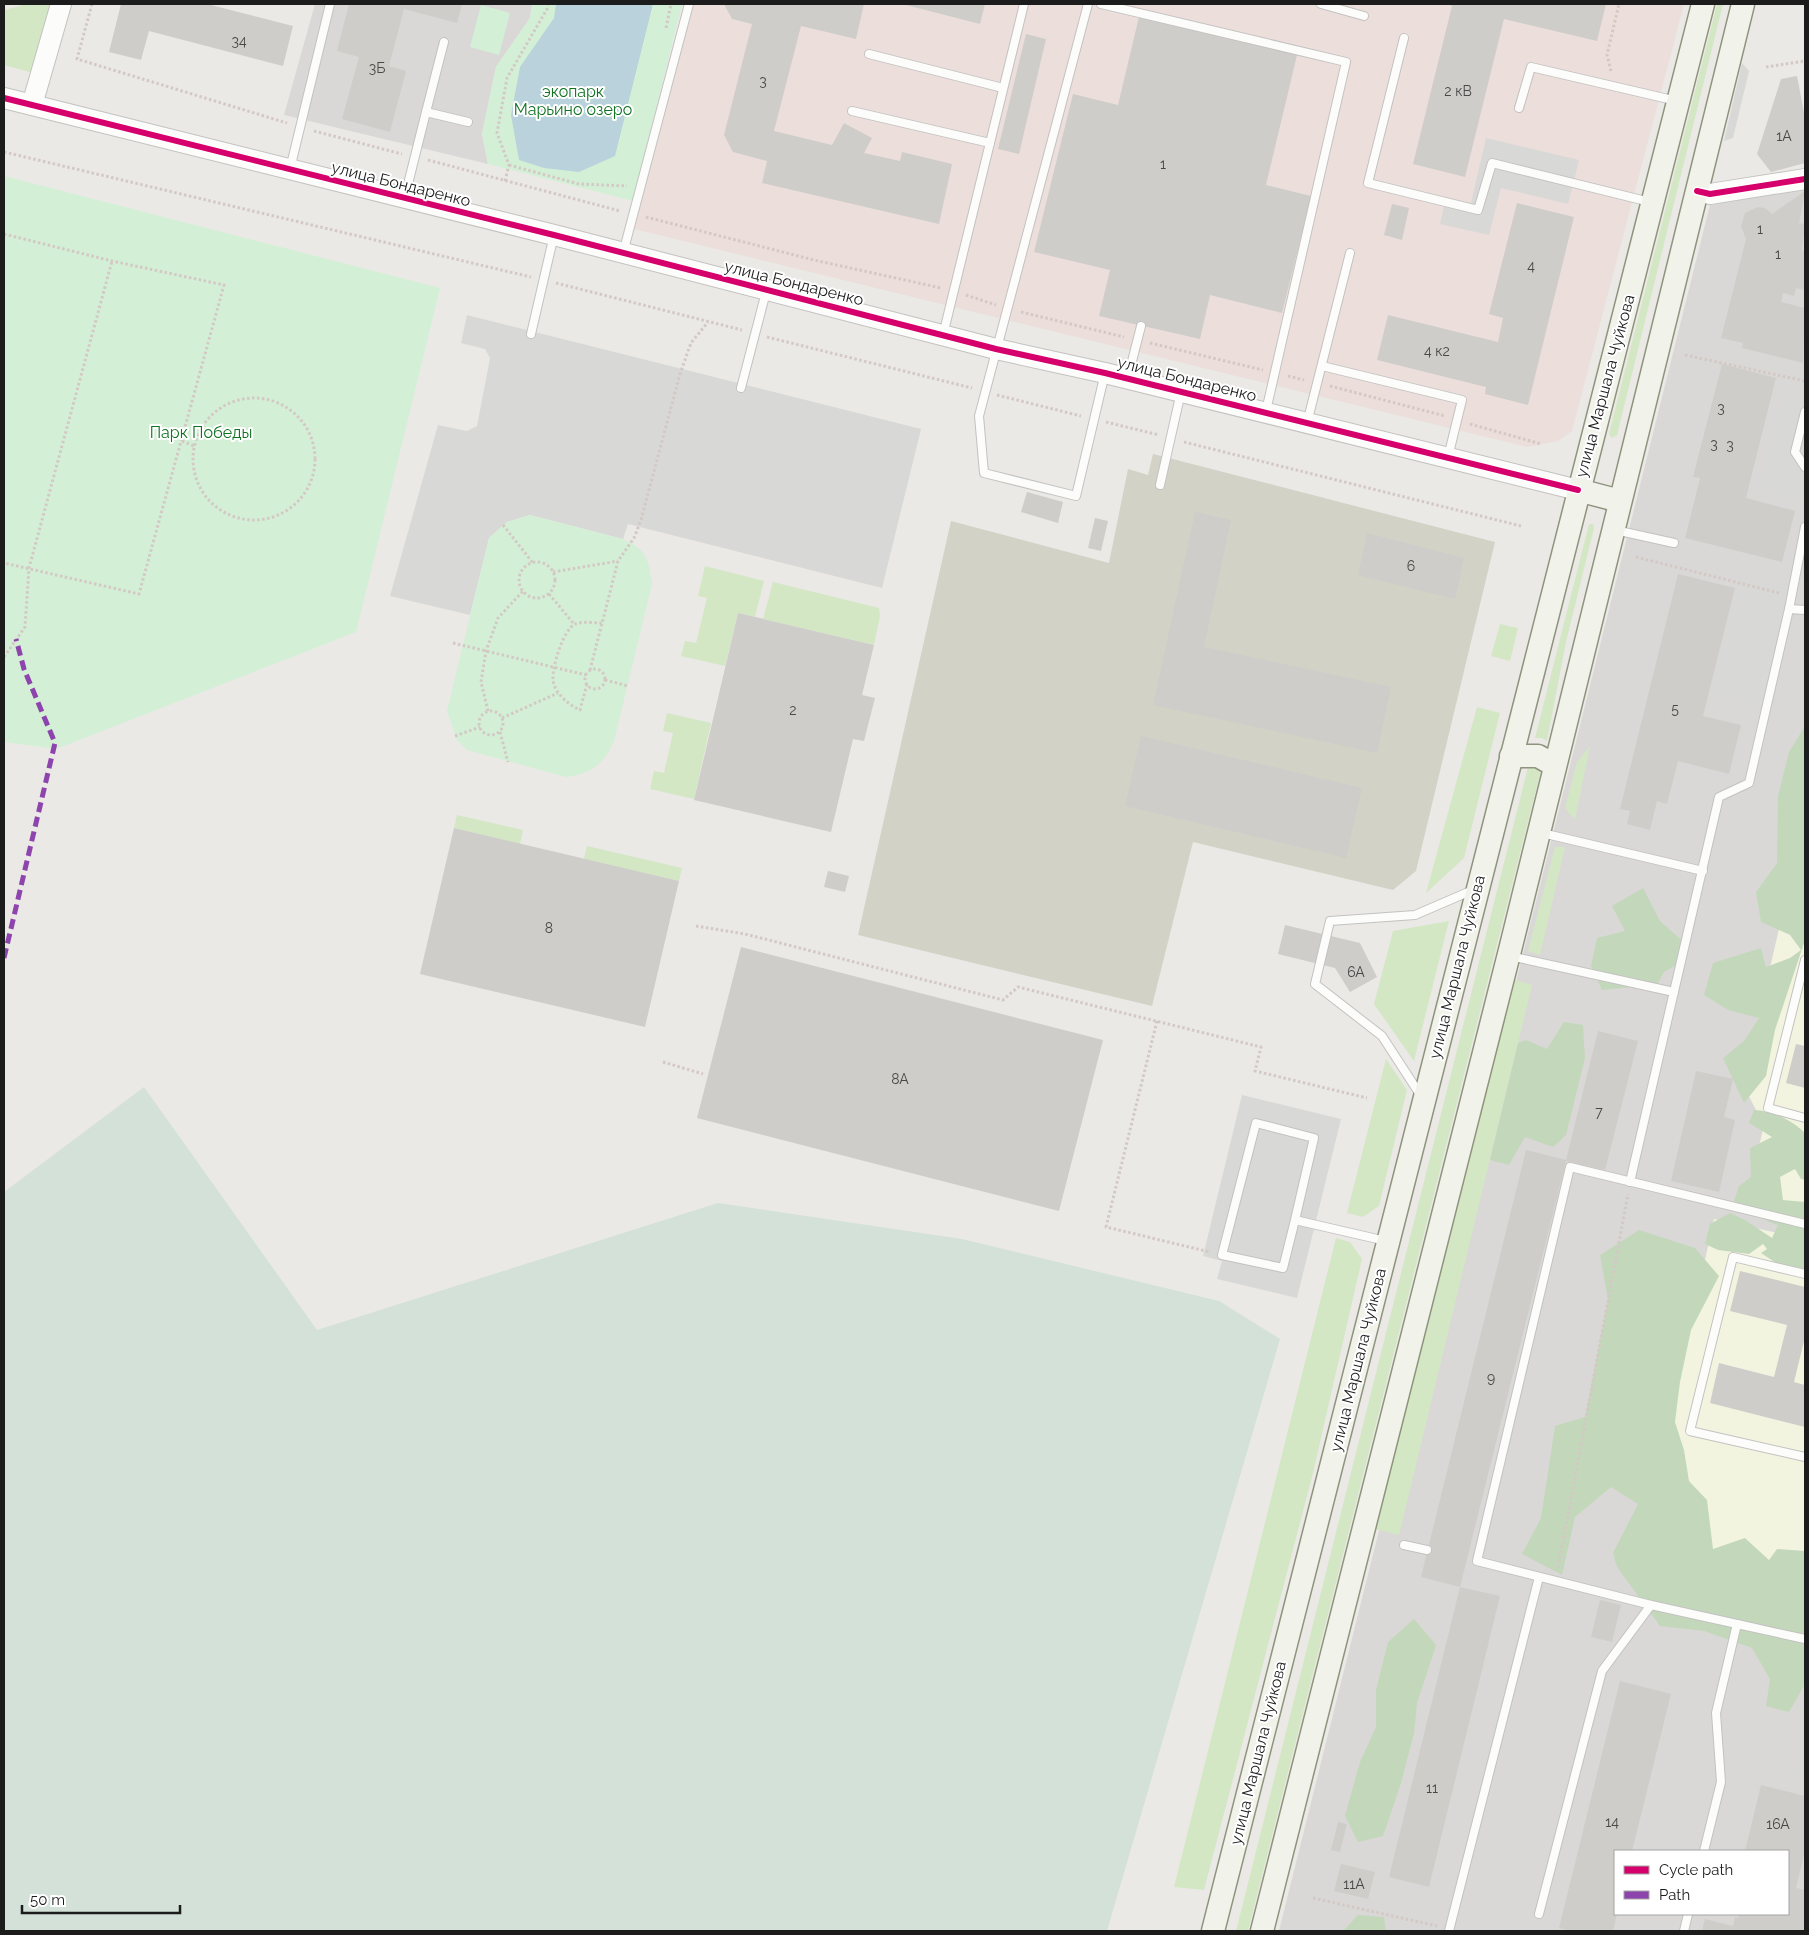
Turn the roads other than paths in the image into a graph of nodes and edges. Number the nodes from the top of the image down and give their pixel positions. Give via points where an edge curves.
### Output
1 (61, 4) edge
2 (330, 4) edge
3 (689, 4) edge
4 (1024, 4) edge
5 (1088, 4) edge
6 (1100, 4) edge
7 (1321, 4) edge
8 (1703, 4) edge
9 (1743, 4) edge
10 (1364, 16) dead end
11 (1404, 38) dead end
12 (444, 42) dead end
13 (870, 54) dead end
14 (1004, 88) junction
15 (4, 98) edge
16 (1679, 101) junction
17 (32, 105) junction
18 (1519, 108) dead end
19 (852, 111) dead end
20 (426, 112) junction
21 (468, 122) dead end
22 (990, 143) junction
23 (289, 170) junction
24 (1805, 179) edge
25 (1697, 191) junction
26 (404, 199) junction
27 (1652, 203) junction
28 (554, 235) junction
29 (1350, 252) dead end
30 (623, 254) junction
31 (766, 290) junction
32 (1141, 326) dead end
33 (531, 334) dead end
34 (943, 335) junction
35 (996, 349) junction
36 (1322, 366) junction
37 (1105, 373) junction
38 (1128, 379) junction
39 (741, 388) dead end
40 (1180, 392) junction
41 (1805, 412) edge
42 (1266, 413) junction
43 (1307, 423) junction
44 (1448, 458) junction
45 (1805, 466) edge
46 (1160, 485) dead end
47 (1578, 490) junction
48 (1620, 501) junction
49 (1805, 526) edge
50 (1613, 529) junction
51 (1674, 544) dead end
52 (1789, 609) junction
53 (1805, 610) edge
54 (1510, 756) junction
55 (1554, 765) junction
56 (1537, 832) junction
57 (1703, 871) junction
58 (1477, 888) junction
59 (1507, 955) junction
60 (1805, 960) edge
61 (1674, 992) junction
62 (1424, 1100) junction
63 (1805, 1118) edge
64 (1630, 1182) junction
65 (1295, 1220) junction
66 (1805, 1224) edge
67 (1388, 1241) junction
68 (1805, 1274) edge
69 (1805, 1457) edge
70 (1404, 1545) dead end
71 (1427, 1550) dead end
72 (1467, 1559) dead end
73 (1477, 1561) junction
74 (1539, 1577) junction
75 (1651, 1605) junction
76 (1737, 1624) junction
77 (1805, 1639) edge
78 (1704, 1850) edge
79 (1539, 1914) dead end
80 (1688, 1915) edge
81 (1449, 1930) edge
82 (1213, 1931) edge
83 (1262, 1931) edge
84 (1684, 1931) edge

1 - 17 street
2 - 23 lane
3 - 30 lane
4 - 14 lane
5 - 35 lane
6 - 42 lane via 1346,62
7 - 10 lane
8 - 16 main road, улица Маршала Чуйкова
9 - 25 main road
11 - 27 lane via 1368,183 1478,210 1492,163
12 - 20 lane
13 - 14 lane
14 - 22 lane
15 - 17 street, улица Бондаренко
16 - 18 lane via 1531,67
16 - 27 main road, улица Маршала Чуйкова
17 - 23 street, улица Бондаренко
19 - 22 lane
20 - 21 lane
20 - 26 lane
22 - 34 lane
23 - 26 street, улица Бондаренко
24 - 25 street via 1710,194
25 - 48 main road
26 - 28 street, улица Бондаренко
27 - 47 main road, улица Маршала Чуйкова
28 - 30 street, улица Бондаренко
28 - 33 lane
29 - 36 lane
30 - 31 street, улица Бондаренко
31 - 34 street, улица Бондаренко
31 - 39 lane
32 - 38 lane
34 - 35 street, улица Бондаренко
35 - 37 street, улица Бондаренко
35 - 37 lane via 979,416 984,473 1076,496
36 - 43 lane
36 - 44 lane via 1462,400
37 - 38 street, улица Бондаренко
38 - 40 street, улица Бондаренко
40 - 42 street, улица Бондаренко
40 - 46 lane
41 - 45 lane via 1795,452
42 - 43 street, улица Бондаренко
43 - 44 street, улица Бондаренко
44 - 47 street, улица Бондаренко
47 - 48 main road, улица Бондаренко
47 - 54 main road, улица Маршала Чуйкова
48 - 50 main road
49 - 52 lane
50 - 51 lane
50 - 55 main road
52 - 53 lane
52 - 57 lane via 1749,783 1719,797
54 - 55 main road via 1538,756
54 - 58 main road, улица Маршала Чуйкова
55 - 56 main road
56 - 57 lane
56 - 59 main road
57 - 61 lane
58 - 62 main road, улица Маршала Чуйкова
58 - 62 lane via 1415,915 1330,921 1315,984 1382,1036
59 - 61 lane
59 - 83 main road
60 - 63 lane via 1768,1108
61 - 64 lane
62 - 67 main road, улица Маршала Чуйкова
64 - 66 lane
64 - 73 lane via 1570,1167
65 - 65 lane via 1314,1138 1256,1123 1222,1255 1283,1268
65 - 67 lane
67 - 82 main road, улица Маршала Чуйкова
68 - 69 lane via 1733,1257 1690,1431
70 - 71 lane
72 - 73 lane
73 - 74 lane
74 - 75 lane
74 - 81 lane
75 - 76 lane
75 - 79 lane via 1602,1671
76 - 77 lane
76 - 78 lane via 1716,1713 1721,1782
80 - 84 lane

